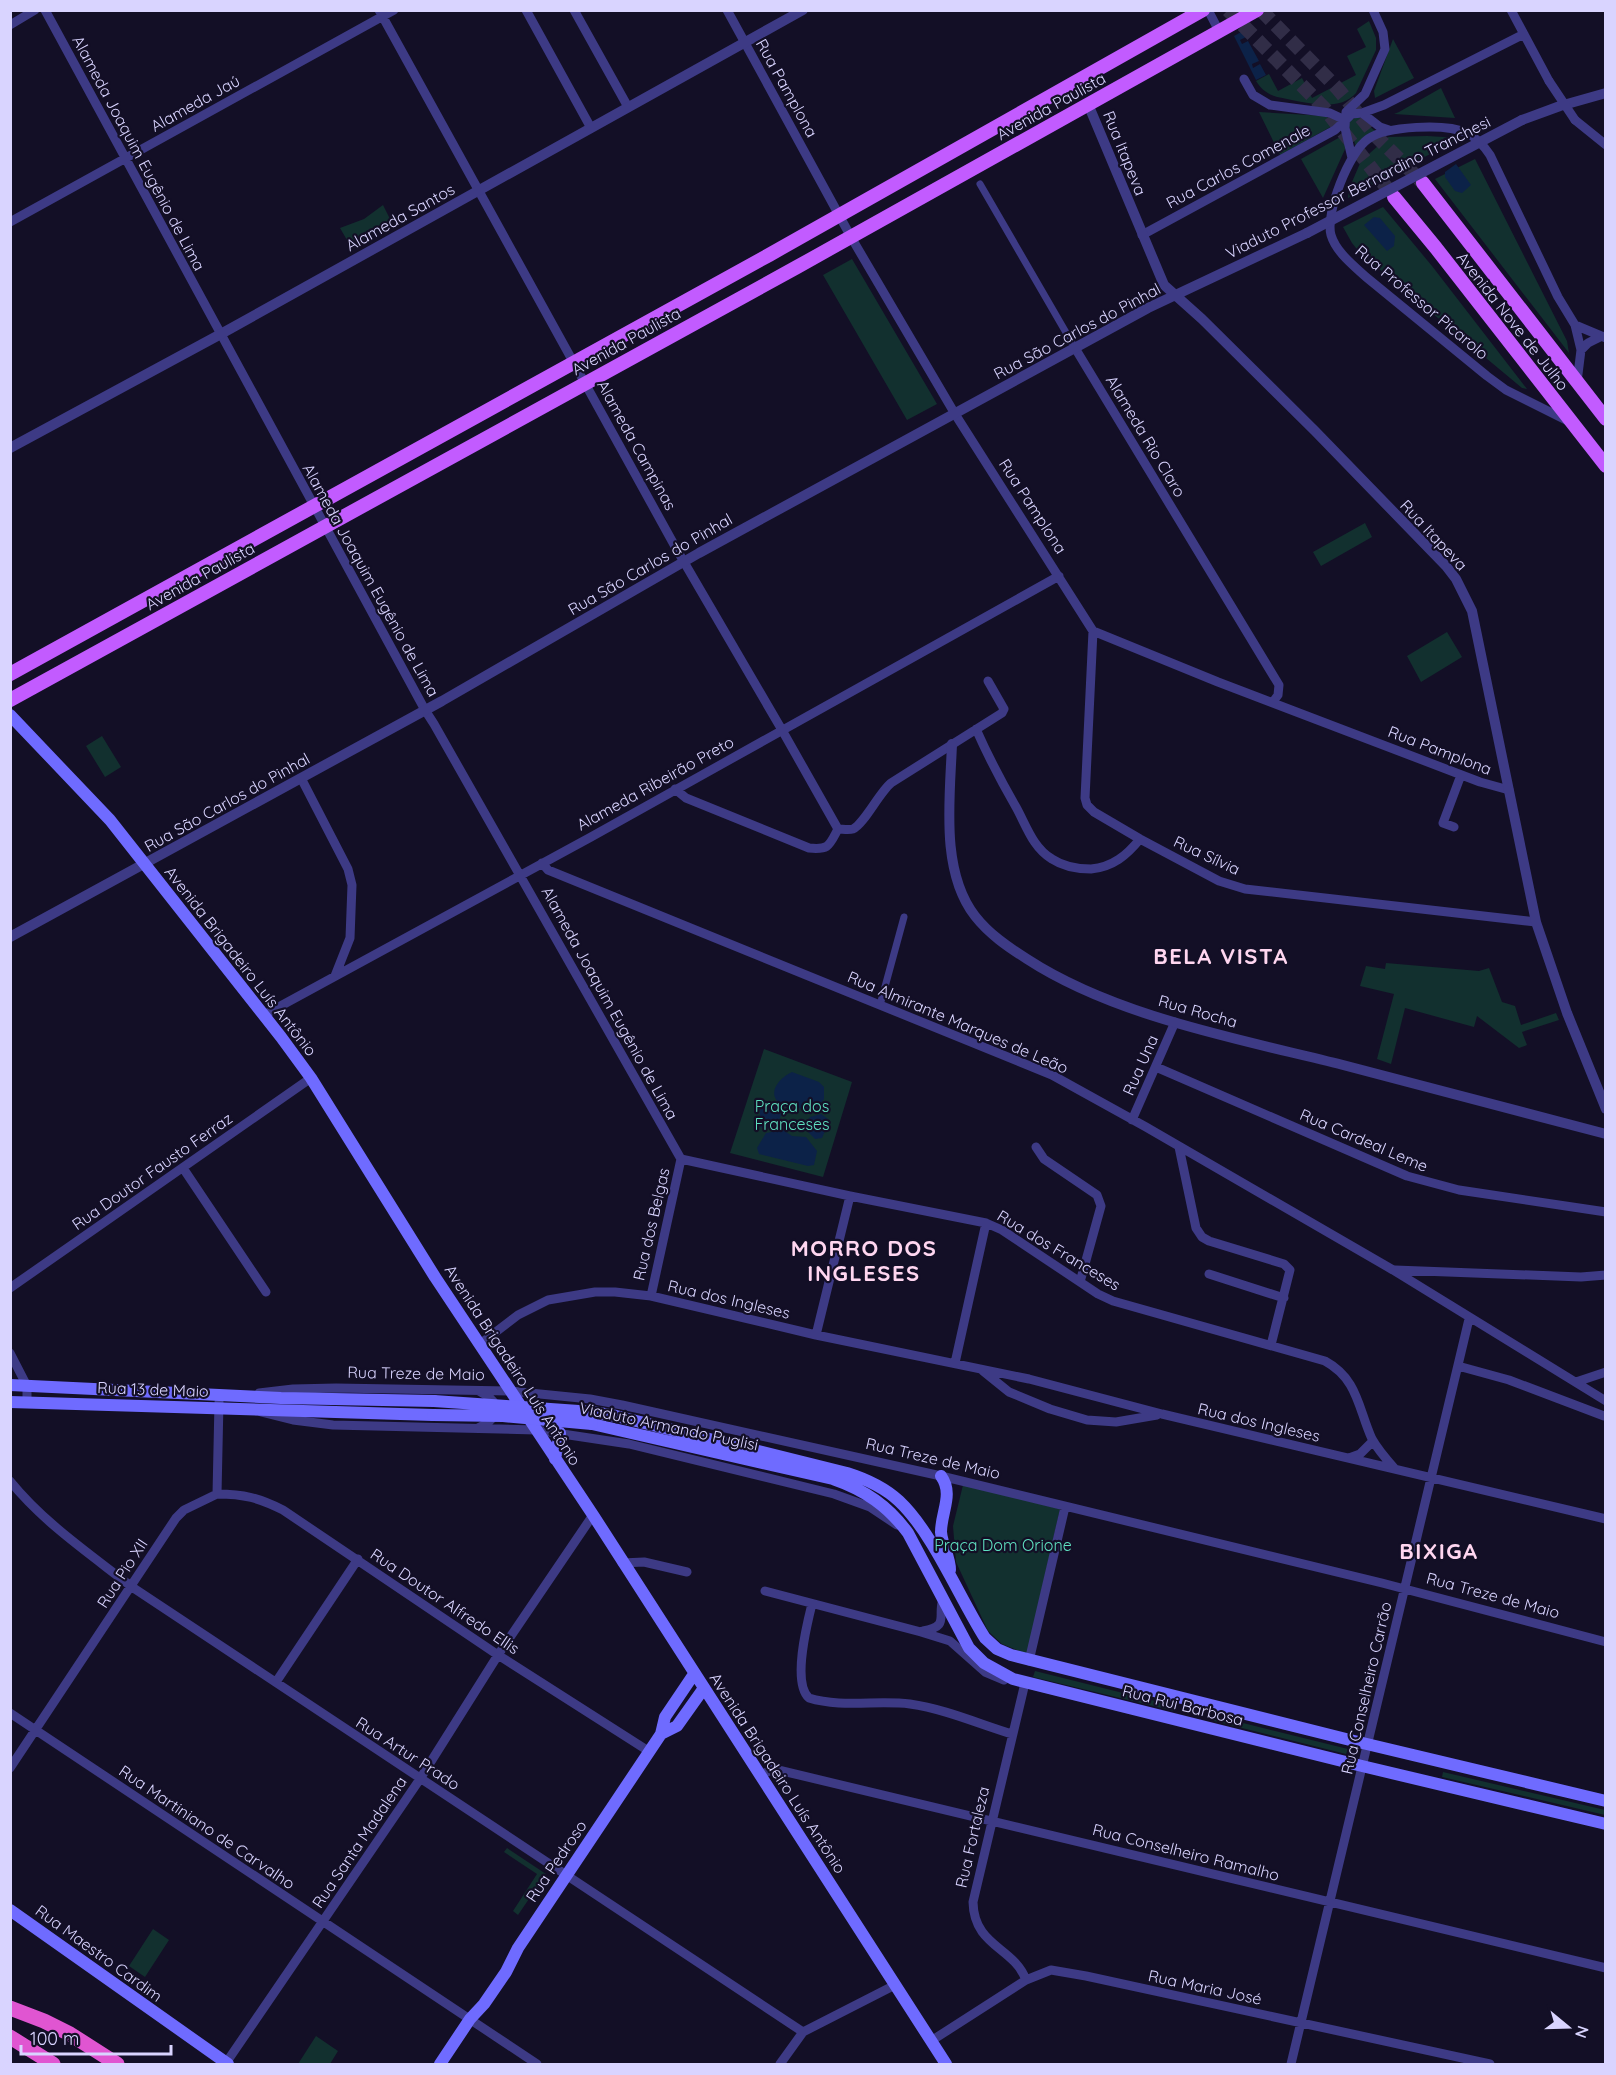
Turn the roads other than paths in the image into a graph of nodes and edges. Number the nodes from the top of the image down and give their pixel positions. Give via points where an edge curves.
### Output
1 (35, 10) edge
2 (45, 10) edge
3 (394, 10) edge
4 (526, 10) edge
5 (574, 10) edge
6 (727, 10) edge
7 (802, 10) edge
8 (1203, 10) edge
9 (1208, 10) edge
10 (1257, 10) edge
11 (1373, 10) edge
12 (1511, 10) edge
13 (381, 14) edge
14 (10, 25) edge
15 (1219, 31) junction
16 (1524, 34) junction
17 (745, 42) junction
18 (1244, 79) dead end
19 (1605, 93) edge
20 (1088, 104) junction
21 (628, 107) junction
22 (1362, 113) junction
23 (1345, 120) junction
24 (591, 128) junction
25 (1389, 130) junction
26 (1605, 145) edge
27 (1352, 158) junction
28 (125, 159) junction
29 (1423, 183) tunnel mouth
30 (980, 184) dead end
31 (478, 190) junction
32 (1394, 197) tunnel mouth
33 (841, 215) junction
34 (10, 222) edge
35 (1142, 235) junction
36 (851, 237) junction
37 (1174, 296) junction
38 (1575, 326) junction
39 (219, 335) junction
40 (1604, 337) edge
41 (1075, 348) junction
42 (1581, 350) junction
43 (574, 363) junction
44 (586, 382) junction
45 (1577, 382) junction
46 (955, 414) junction
47 (1605, 419) edge
48 (1572, 423) junction
49 (10, 448) edge
50 (1605, 466) edge
51 (314, 507) junction
52 (325, 527) junction
53 (684, 562) junction
54 (1059, 576) junction
55 (1094, 631) junction
56 (10, 674) edge
57 (988, 681) dead end
58 (10, 700) edge
59 (1273, 702) junction
60 (425, 710) junction
61 (10, 715) edge
62 (976, 729) junction
63 (782, 730) junction
64 (952, 744) junction
65 (1461, 775) junction
66 (301, 778) junction
67 (675, 789) junction
68 (1509, 790) junction
69 (1433, 819) dead end
70 (1443, 823) junction
71 (1454, 827) dead end
72 (838, 829) junction
73 (1140, 839) junction
74 (542, 863) junction
75 (144, 864) junction
76 (520, 875) junction
77 (904, 917) dead end
78 (1536, 922) junction
79 (10, 937) edge
80 (335, 976) junction
81 (880, 1005) junction
82 (264, 1016) junction
83 (1175, 1022) junction
84 (1156, 1067) junction
85 (311, 1078) junction
86 (1605, 1109) edge
87 (1132, 1120) junction
88 (1605, 1134) edge
89 (1036, 1147) dead end
90 (1179, 1147) junction
91 (681, 1159) junction
92 (183, 1168) junction
93 (850, 1196) junction
94 (1605, 1212) edge
95 (986, 1223) junction
96 (1393, 1270) junction
97 (1209, 1274) dead end
98 (1605, 1275) edge
99 (1080, 1281) junction
100 (10, 1288) edge
101 (266, 1292) dead end
102 (651, 1296) junction
103 (1284, 1298) junction
104 (1469, 1319) junction
105 (816, 1335) junction
106 (480, 1344) junction
107 (1271, 1345) junction
108 (10, 1353) edge
109 (955, 1363) junction
110 (1458, 1366) junction
111 (982, 1370) junction
112 (1605, 1372) edge
113 (1576, 1382) junction
114 (10, 1385) edge
115 (27, 1386) junction
116 (479, 1390) junction
117 (510, 1391) junction
118 (219, 1394) junction
119 (540, 1394) junction
120 (242, 1395) junction
121 (570, 1397) junction
122 (281, 1398) joint
123 (1605, 1401) edge
124 (10, 1402) edge
125 (27, 1402) junction
126 (219, 1408) junction
127 (250, 1409) junction
128 (294, 1411) joint
129 (1162, 1414) junction
130 (1604, 1416) edge
131 (593, 1418) junction
132 (476, 1429) junction
133 (536, 1430) junction
134 (560, 1433) junction
135 (577, 1435) junction
136 (1373, 1441) junction
137 (1349, 1458) junction
138 (555, 1459) junction
139 (1395, 1469) junction
140 (941, 1476) junction
141 (1431, 1478) junction
142 (10, 1481) edge
143 (217, 1494) junction
144 (1065, 1507) junction
145 (593, 1515) junction
146 (1605, 1519) edge
147 (908, 1533) junction
148 (358, 1559) junction
149 (622, 1563) junction
150 (687, 1572) dead end
151 (950, 1577) junction
152 (132, 1587) junction
153 (1405, 1589) junction
154 (765, 1591) dead end
155 (943, 1599) junction
156 (812, 1604) junction
157 (921, 1632) junction
158 (1605, 1642) edge
159 (498, 1655) junction
160 (1029, 1661) junction
161 (694, 1674) junction
162 (1013, 1679) junction
163 (276, 1682) junction
164 (1025, 1683) junction
165 (704, 1688) junction
166 (1182, 1699) junction
167 (1210, 1706) junction
168 (10, 1713) edge
169 (1182, 1722) junction
170 (1204, 1727) junction
171 (35, 1730) junction
172 (662, 1734) junction
173 (1012, 1734) junction
174 (1368, 1745) junction
175 (650, 1752) junction
176 (1435, 1761) junction
177 (1362, 1766) junction
178 (10, 1768) edge
179 (760, 1774) junction
180 (420, 1779) junction
181 (1430, 1783) junction
182 (1605, 1801) edge
183 (992, 1820) junction
184 (1605, 1824) edge
185 (567, 1875) junction
186 (1330, 1902) junction
187 (10, 1910) edge
188 (322, 1922) junction
189 (1605, 1968) edge
190 (1026, 1980) junction
191 (895, 1985) junction
192 (10, 2008) edge
193 (470, 2019) junction
194 (1301, 2023) junction
195 (803, 2032) junction
196 (10, 2037) edge
197 (931, 2041) junction
198 (53, 2064) edge
199 (117, 2064) edge
200 (227, 2064) edge
201 (440, 2064) edge
202 (537, 2064) edge
203 (780, 2064) edge
204 (946, 2064) edge
205 (1291, 2064) edge
206 (1490, 2064) edge

1 - 14 street
2 - 28 street, Alameda Joaquim Eugênio de Lima
3 - 13 street, Alameda Jaú
4 - 24 street
5 - 21 street
6 - 17 street, Rua Pamplona
7 - 17 street, Alameda Santos
8 - 33 main road, Avenida Paulista
9 - 15 street
10 - 15 main road, Avenida Paulista
11 - 23 street via 1383,32 1384,49 1363,97 1349,108
12 - 16 street
13 - 28 street, Alameda Jaú
13 - 31 street, Alameda Campinas
15 - 20 main road, Avenida Paulista
16 - 22 street
16 - 26 street, bridge via 1575,120
17 - 21 street, Alameda Santos
17 - 33 street, Rua Pamplona
18 - 23 street via 1253,95 1270,105 1330,113
19 - 37 street, Viaduto Professor Bernardino Tranchesi, bridge via 1522,120 1298,238
20 - 35 street, Rua Itapeva
20 - 36 main road, Avenida Paulista
21 - 24 street, Alameda Santos
22 - 23 street
22 - 25 street
23 - 27 street
23 - 35 street, Rua Carlos Comenale via 1298,152
24 - 31 street, Alameda Santos
25 - 27 street via 1368,139
25 - 38 street via 1454,130 1481,143
27 - 48 street, Rua Professor Picarolo via 1329,223 1331,236 1348,261 1506,390
28 - 34 street, Alameda Jaú
28 - 39 street, Alameda Joaquim Eugênio de Lima
29 - 45 main road, Avenida Nove de Julho
30 - 41 street, Alameda Rio Claro
31 - 39 street, Alameda Santos
31 - 43 street, Alameda Campinas
32 - 48 main road, Avenida Nove de Julho
33 - 36 street, Rua Pamplona
33 - 43 main road, Avenida Paulista
35 - 37 street, Rua Itapeva via 1164,285
36 - 44 main road, Avenida Paulista
36 - 46 street, Rua Pamplona
37 - 41 street, Rua São Carlos do Pinhal
37 - 68 street, Rua Itapeva via 1315,432 1456,579 1472,611
38 - 40 street
38 - 42 street
39 - 49 street, Alameda Santos
39 - 51 street, Alameda Joaquim Eugênio de Lima
40 - 42 street
41 - 46 street, Rua São Carlos do Pinhal
41 - 59 street, Alameda Rio Claro via 1279,685
42 - 45 street
43 - 44 street, Alameda Campinas
43 - 51 main road, Avenida Paulista
44 - 52 main road, Avenida Paulista
44 - 53 street, Alameda Campinas
45 - 47 main road, Avenida Nove de Julho
46 - 53 street, Rua São Carlos do Pinhal
46 - 54 street, Rua Pamplona
48 - 50 main road, Avenida Nove de Julho
51 - 52 street, Alameda Joaquim Eugênio de Lima
51 - 56 main road, Avenida Paulista
52 - 58 main road, Avenida Paulista
52 - 60 street, Alameda Joaquim Eugênio de Lima
53 - 60 street, Rua São Carlos do Pinhal
53 - 63 street, Alameda Campinas
54 - 55 street, Rua Pamplona
54 - 63 street, Alameda Ribeirão Preto
55 - 59 street, Rua Pamplona
55 - 73 street, Rua Sílvia via 1085,798 1094,812
57 - 62 street via 1003,711
59 - 65 street, Rua Pamplona
60 - 66 street, Rua São Carlos do Pinhal
60 - 76 street, Alameda Joaquim Eugênio de Lima
61 - 75 main road, Avenida Brigadeiro Luís Antônio via 111,820
62 - 64 street
62 - 73 street via 1033,840 1050,858 1068,867 1107,866 1128,853
63 - 67 street, Alameda Ribeirão Preto
63 - 72 street, Alameda Campinas
64 - 72 street via 891,783 852,829
64 - 83 street, Rua Rocha via 954,873 974,915 996,938 1049,974 1103,998
65 - 68 street, Rua Pamplona
65 - 70 street
66 - 75 street, Rua São Carlos do Pinhal
66 - 80 street via 348,869 352,885 350,943
67 - 72 street via 686,798 809,848 831,844
67 - 74 street, Alameda Ribeirão Preto
68 - 78 street, Rua Itapeva
69 - 70 street
70 - 71 street
73 - 78 street, Rua Sílvia via 1219,881 1245,889
74 - 76 street, Alameda Ribeirão Preto
74 - 81 street, Rua Almirante Marques de Leão via 548,870
75 - 79 street, Rua São Carlos do Pinhal
75 - 82 main road, Avenida Brigadeiro Luís Antônio
76 - 80 street, Alameda Ribeirão Preto
76 - 91 street, Alameda Joaquim Eugênio de Lima
77 - 81 street
78 - 86 street, Rua Itapeva
80 - 82 street, Alameda Ribeirão Preto
81 - 87 street, Rua Almirante Marques de Leão via 1052,1075
82 - 85 main road, Avenida Brigadeiro Luís Antônio
83 - 84 street, Rua Una
83 - 88 street, Rua Rocha
84 - 87 street, Rua Una
84 - 94 street, Rua Cardeal Leme via 1418,1180 1459,1191
85 - 92 street, Rua Doutor Fausto Ferraz
85 - 106 main road, Avenida Brigadeiro Luís Antônio
87 - 90 street, Rua Almirante Marques de Leão
89 - 99 street via 1044,1159 1100,1200
90 - 96 street, Rua Almirante Marques de Leão
90 - 103 street via 1198,1232 1209,1241 1288,1266 1291,1274
91 - 93 street, Rua dos Franceses
91 - 102 street, Rua dos Belgas
92 - 100 street, Rua Doutor Fausto Ferraz
92 - 101 street
93 - 95 street, Rua dos Franceses
93 - 105 street
95 - 99 street, Rua dos Franceses
95 - 109 street
96 - 98 street
96 - 104 street, Rua Almirante Marques de Leão
97 - 103 street
99 - 107 street, Rua dos Franceses via 1113,1301
102 - 105 street, Rua dos Ingleses
102 - 106 street, Rua dos Ingleses via 595,1292 548,1300 518,1315
103 - 107 street
104 - 110 street, Rua Conselheiro Carrão
104 - 113 street, Rua Almirante Marques de Leão
105 - 109 street, Rua dos Ingleses
106 - 117 main road, Avenida Brigadeiro Luís Antônio
107 - 136 street, Rua dos Franceses via 1325,1361 1342,1372
108 - 115 street
109 - 111 street, Rua dos Ingleses
110 - 130 street via 1509,1380
110 - 141 street, Rua Conselheiro Carrão
111 - 129 street, Rua dos Ingleses
111 - 129 street, Rua dos Ingleses via 1009,1392 1087,1420 1116,1422
112 - 113 street
113 - 123 street, Rua Almirante Marques de Leão
114 - 115 main road, Rua 13 de Maio
115 - 118 main road, Rua 13 de Maio
115 - 125 street
116 - 117 street, Rua Treze de Maio
116 - 120 street, Rua Treze de Maio via 327,1388
116 - 132 street via 497,1407 490,1422
117 - 119 street, Rua Treze de Maio
117 - 133 main road, Avenida Brigadeiro Luís Antônio
118 - 120 main road, Rua 13 de Maio
118 - 126 street
119 - 121 street, Rua Treze de Maio
119 - 134 street via 555,1413
120 - 122 main road, Rua 13 de Maio
121 - 135 street via 563,1418
121 - 140 street, Rua Treze de Maio via 622,1405
122 - 131 main road, Viaduto Armando Puglisi, bridge via 434,1401
124 - 125 main road, Rua 13 de Maio
125 - 126 main road, Rua 13 de Maio
126 - 127 main road, Rua 13 de Maio
126 - 143 street
127 - 128 main road, Rua 13 de Maio
127 - 132 street via 333,1425
128 - 131 main road, Viaduto Armando Puglisi, bridge
129 - 137 street, Rua dos Ingleses
131 - 147 main road, Viaduto Armando Puglisi via 853,1486 884,1505
131 - 151 main road, Viaduto Armando Puglisi via 627,1419 847,1473 877,1485 898,1500 924,1532
132 - 133 street
133 - 134 street
133 - 138 main road, Avenida Brigadeiro Luís Antônio
134 - 135 street
134 - 138 main road
135 - 147 street via 834,1494 870,1507
136 - 137 street via 1360,1454
136 - 139 street, Rua dos Franceses
137 - 139 street, Rua dos Ingleses
138 - 145 main road, Avenida Brigadeiro Luís Antônio
139 - 141 street, Rua dos Ingleses
140 - 144 street, Rua Treze de Maio
140 - 151 main road via 948,1492 941,1533
141 - 146 street, Rua dos Ingleses
141 - 153 street, Rua Conselheiro Carrão
142 - 152 street, Rua Artur Prado via 53,1524
143 - 148 street, Rua Doutor Alfredo Ellis via 262,1499
143 - 152 street, Rua Pio XII via 176,1518
144 - 153 street, Rua Treze de Maio
144 - 160 street
145 - 149 main road, Avenida Brigadeiro Luís Antônio
145 - 159 street, Rua Santa Madalena
147 - 155 main road
148 - 159 street, Rua Doutor Alfredo Ellis
148 - 163 street
149 - 150 street via 644,1562
149 - 161 main road, Avenida Brigadeiro Luís Antônio
151 - 160 main road via 985,1638 997,1649
152 - 163 street, Rua Artur Prado
152 - 171 street, Rua Pio XII
153 - 158 street, Rua Treze de Maio
153 - 174 street, Rua Conselheiro Carrão
154 - 156 street, Rua Rui Barbosa
155 - 157 street via 941,1623
155 - 162 main road via 969,1648 984,1663
156 - 157 street, Rua Rui Barbosa
156 - 173 street via 801,1662 803,1690 809,1698 911,1704
157 - 162 street, Rua Rui Barbosa via 950,1641 986,1672 1004,1680
159 - 175 street, Rua Doutor Alfredo Ellis
159 - 180 street, Rua Santa Madalena
160 - 166 main road, Rua Rui Barbosa
161 - 165 main road, Avenida Brigadeiro Luís Antônio
161 - 172 main road, Rua Pedroso via 665,1717
162 - 164 main road, Rua Rui Barbosa
163 - 180 street, Rua Artur Prado
164 - 169 main road, Rua Rui Barbosa
164 - 173 street, Rua Fortaleza
165 - 172 main road via 677,1726
165 - 179 main road, Avenida Brigadeiro Luís Antônio
166 - 167 main road, Rua Rui Barbosa
166 - 169 main road via 1187,1713
167 - 170 main road via 1202,1716
167 - 174 main road, Rua Rui Barbosa
168 - 171 street, Rua Martiniano de Carvalho
169 - 170 main road, Rua Rui Barbosa
170 - 177 main road, Rua Rui Barbosa
171 - 178 street, Rua Pio XII
171 - 188 street, Rua Martiniano de Carvalho
172 - 175 main road, Rua Pedroso
173 - 183 street, Rua Fortaleza
174 - 176 main road, Rua Rui Barbosa
174 - 177 street, Rua Conselheiro Carrão
175 - 185 main road, Rua Pedroso
176 - 181 main road
176 - 182 main road, Rua Rui Barbosa
177 - 181 main road, Rua Rui Barbosa
177 - 186 street, Rua Conselheiro Carrão
179 - 183 street, Rua Conselheiro Ramalho via 774,1769
179 - 191 main road, Avenida Brigadeiro Luís Antônio
180 - 185 street, Rua Artur Prado
180 - 188 street, Rua Santa Madalena
181 - 184 main road, Rua Rui Barbosa
183 - 186 street, Rua Conselheiro Ramalho
183 - 190 street, Rua Fortaleza via 975,1887 973,1913 983,1934 1022,1970
185 - 193 main road, Rua Pedroso via 518,1947 506,1972
185 - 195 street, Rua Artur Prado
186 - 189 street, Rua Conselheiro Ramalho
186 - 194 street, Rua Conselheiro Carrão
187 - 200 main road, Rua Maestro Cardim
188 - 193 street, Rua Martiniano de Carvalho
188 - 200 street, Rua Santa Madalena
190 - 194 street, Rua Maria José via 1051,1970 1066,1972
190 - 197 street, Rua Maria José
191 - 195 street
191 - 197 main road, Avenida Brigadeiro Luís Antônio
192 - 199 highway via 70,2034
193 - 201 main road, Rua Pedroso
193 - 202 street, Rua Martiniano de Carvalho
194 - 205 street, Rua Conselheiro Carrão
194 - 206 street, Rua Maria José
195 - 203 street
196 - 198 highway
197 - 204 main road, Avenida Brigadeiro Luís Antônio

